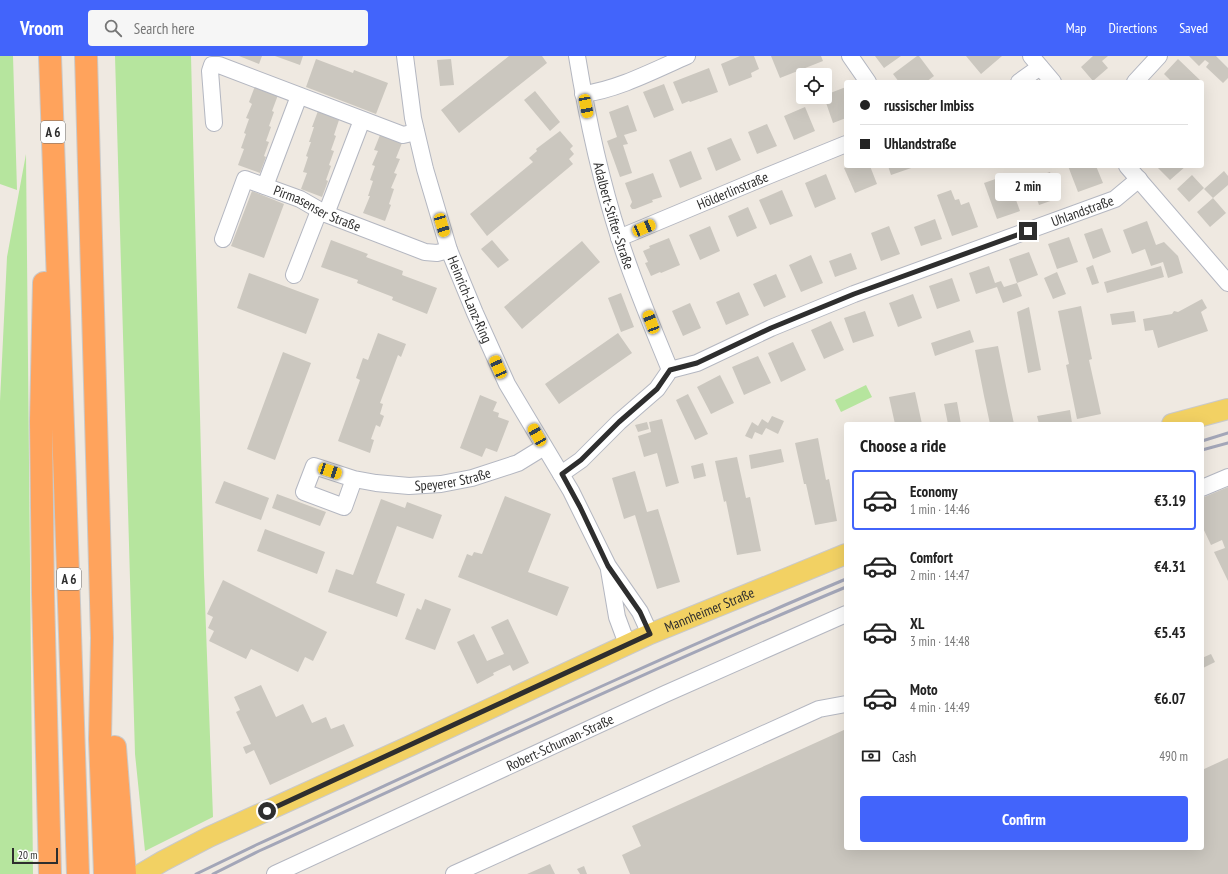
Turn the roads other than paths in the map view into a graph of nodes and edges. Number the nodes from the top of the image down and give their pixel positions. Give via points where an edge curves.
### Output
1 (50, 56) edge
2 (86, 56) edge
3 (404, 56) edge
4 (577, 56) edge
5 (687, 56) edge
6 (850, 56) edge
7 (1159, 56) edge
8 (660, 61) edge
9 (1035, 62) edge
10 (867, 80) edge
11 (1021, 80) edge
12 (1051, 80) edge
13 (1137, 80) edge
14 (583, 94) junction
15 (299, 96) junction
16 (362, 120) junction
17 (214, 123) dead end
18 (416, 132) junction
19 (844, 145) edge
20 (1129, 168) edge
21 (1139, 179) junction
22 (265, 186) junction
23 (55, 209) junction
24 (322, 213) junction
25 (619, 238) junction
26 (223, 239) dead end
27 (449, 250) junction
28 (294, 275) dead end
29 (1228, 283) edge
30 (670, 370) junction
31 (1228, 409) edge
32 (1179, 422) edge
33 (544, 447) junction
34 (562, 474) junction
35 (1228, 477) edge
36 (354, 479) dead end
37 (1204, 487) edge
38 (844, 555) edge
39 (608, 566) junction
40 (844, 615) edge
41 (650, 634) junction
42 (627, 644) junction
43 (844, 704) edge
44 (115, 870) edge
45 (50, 874) edge
46 (78, 874) edge
47 (141, 874) edge
48 (275, 874) edge
49 (454, 874) edge

1 - 23 highway, A 6
2 - 44 highway, A 6 via 102,638 100,739
3 - 18 street, Heinrich-Lanz-Ring
4 - 14 street, Adalbert-Stifter-Straße
5 - 8 street
6 - 10 street
7 - 13 street
8 - 14 street via 616,86
9 - 11 street
9 - 12 street
14 - 25 street, Adalbert-Stifter-Straße
15 - 16 street
15 - 17 street via 219,65 212,65 210,71
15 - 22 street
16 - 18 street via 403,135
16 - 24 street
18 - 27 street, Heinrich-Lanz-Ring
19 - 25 street, Hölderlinstraße
20 - 21 street
21 - 29 street
21 - 30 street, Uhlandstraße via 1115,199 854,294 771,328 697,363
22 - 24 street, Pirmasenser Straße via 300,199
22 - 26 street, Pirmasenser Straße via 245,179
23 - 45 highway via 44,282 41,421
23 - 46 highway, A 6 via 72,639
24 - 27 street, Pirmasenser Straße via 425,252
24 - 28 street
25 - 30 street, Adalbert-Stifter-Straße
27 - 33 street, Heinrich-Lanz-Ring via 498,367
30 - 34 street via 657,389 581,460
31 - 32 main road
33 - 34 street, Heinrich-Lanz-Ring
33 - 36 street, Speyerer Straße via 518,463 472,478 441,484 409,486
34 - 39 street, Heinrich-Lanz-Ring
35 - 37 street
38 - 41 main road, Mannheimer Straße
39 - 41 street, Heinrich-Lanz-Ring via 640,612
39 - 42 street, Heinrich-Lanz-Ring via 617,617
40 - 48 street, Robert-Schuman-Straße via 614,717
41 - 42 main road, Mannheimer Straße
42 - 47 main road, Mannheimer Straße via 209,837
43 - 49 street via 819,709

